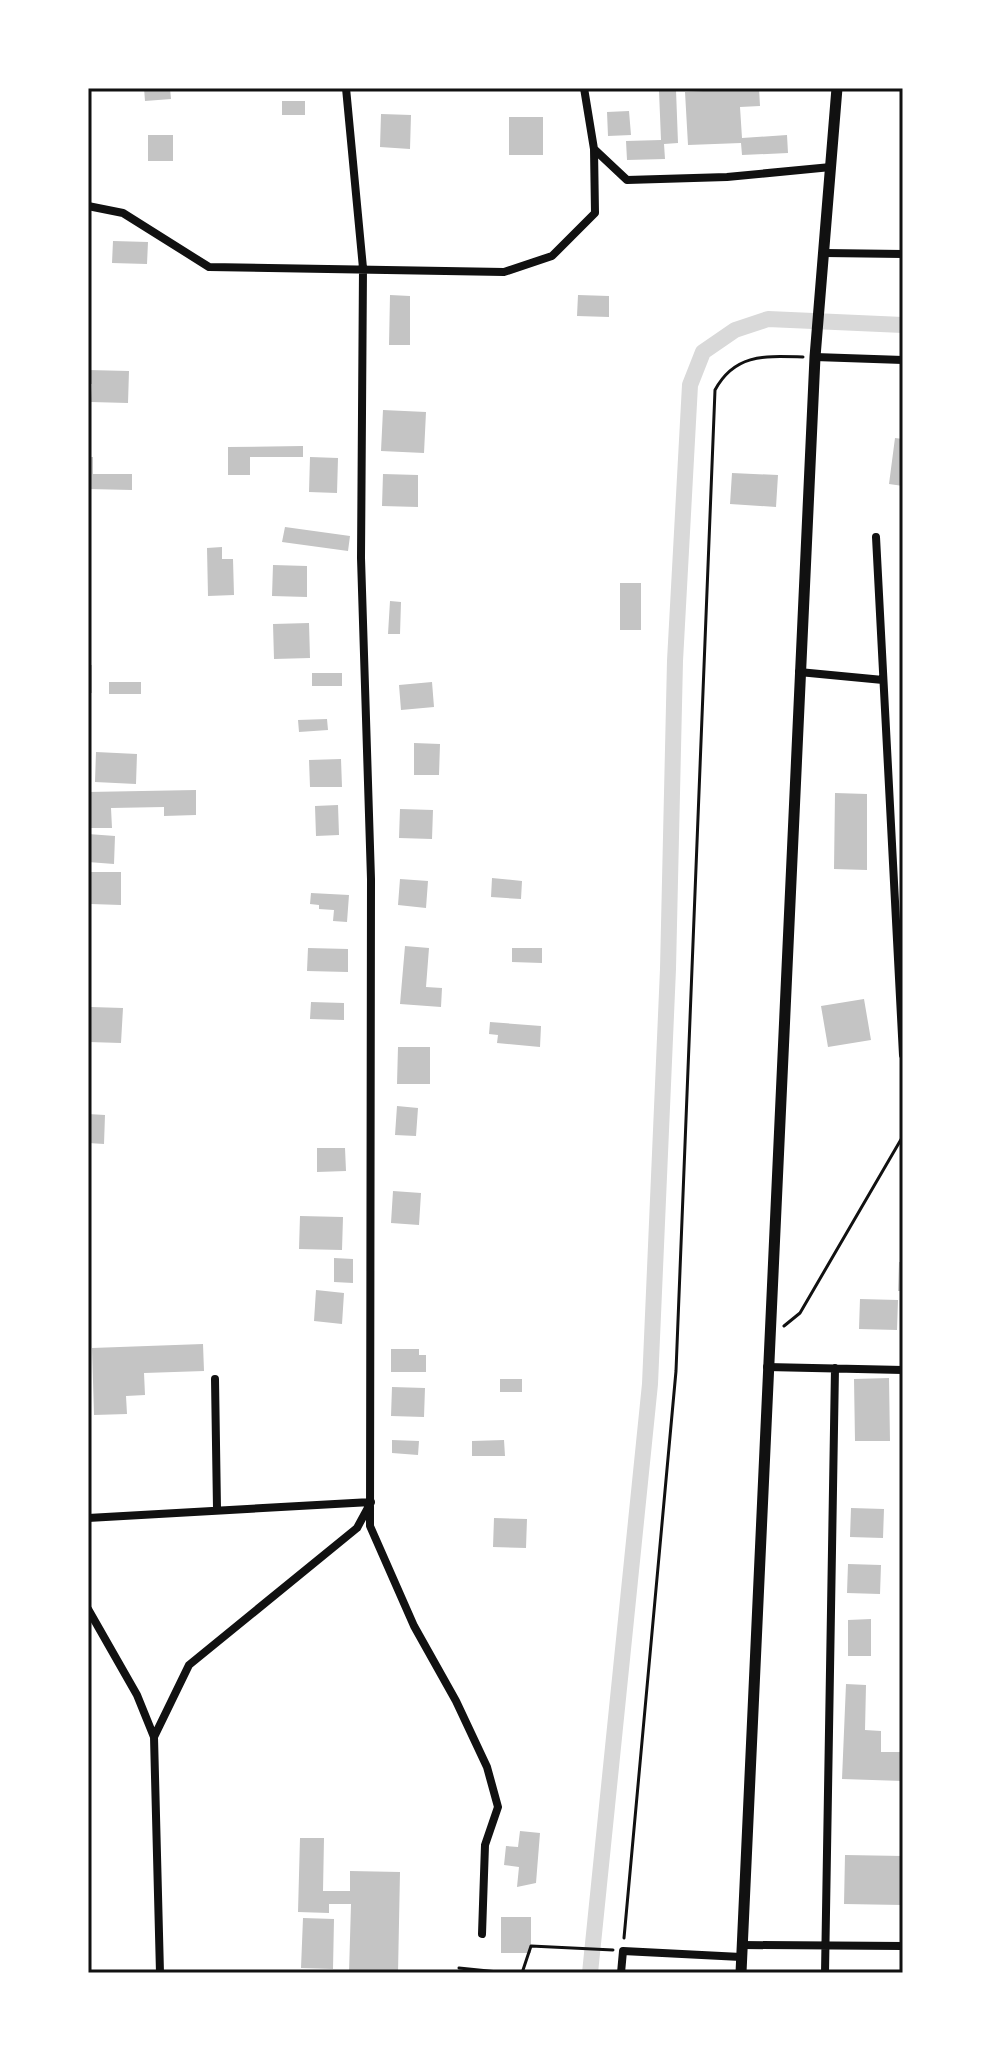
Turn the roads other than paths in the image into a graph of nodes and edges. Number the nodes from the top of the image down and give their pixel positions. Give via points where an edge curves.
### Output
1 (346, 88) edge
2 (584, 88) edge
3 (837, 88) edge
4 (594, 149) junction
5 (831, 167) junction
6 (88, 206) edge
7 (825, 253) junction
8 (903, 254) edge
9 (363, 268) junction
10 (815, 357) junction
11 (903, 360) edge
12 (876, 537) dead end
13 (799, 672) junction
14 (883, 680) junction
15 (902, 1002) edge
16 (903, 1055) edge
17 (767, 1367) junction
18 (835, 1368) junction
19 (903, 1370) edge
20 (215, 1379) dead end
21 (371, 1502) junction
22 (217, 1509) junction
23 (88, 1518) edge
24 (88, 1609) edge
25 (154, 1737) junction
26 (482, 1934) dead end
27 (824, 1945) junction
28 (903, 1946) edge
29 (742, 1951) junction
30 (160, 1973) edge
31 (621, 1973) edge
32 (741, 1973) edge
33 (825, 1973) edge

1 - 9 street
2 - 4 street
3 - 5 main road
4 - 5 street via 627,180
4 - 9 street via 595,213 552,256 504,272
5 - 7 main road
6 - 9 street via 123,213 209,267
7 - 8 street
7 - 10 main road
9 - 21 street via 361,558 371,879
10 - 11 street
10 - 13 main road
12 - 14 street
13 - 14 street
13 - 17 main road
14 - 15 street
15 - 16 street
17 - 18 street
17 - 29 main road
18 - 19 street
18 - 27 street
20 - 22 street
21 - 22 street
21 - 25 street via 357,1528 189,1665
21 - 26 street via 370,1526 414,1626 481,1754 498,1807 485,1845
22 - 23 street
24 - 25 street via 137,1695
25 - 30 street
27 - 28 street
27 - 29 street
27 - 33 street
29 - 31 street via 623,1951
29 - 32 main road

